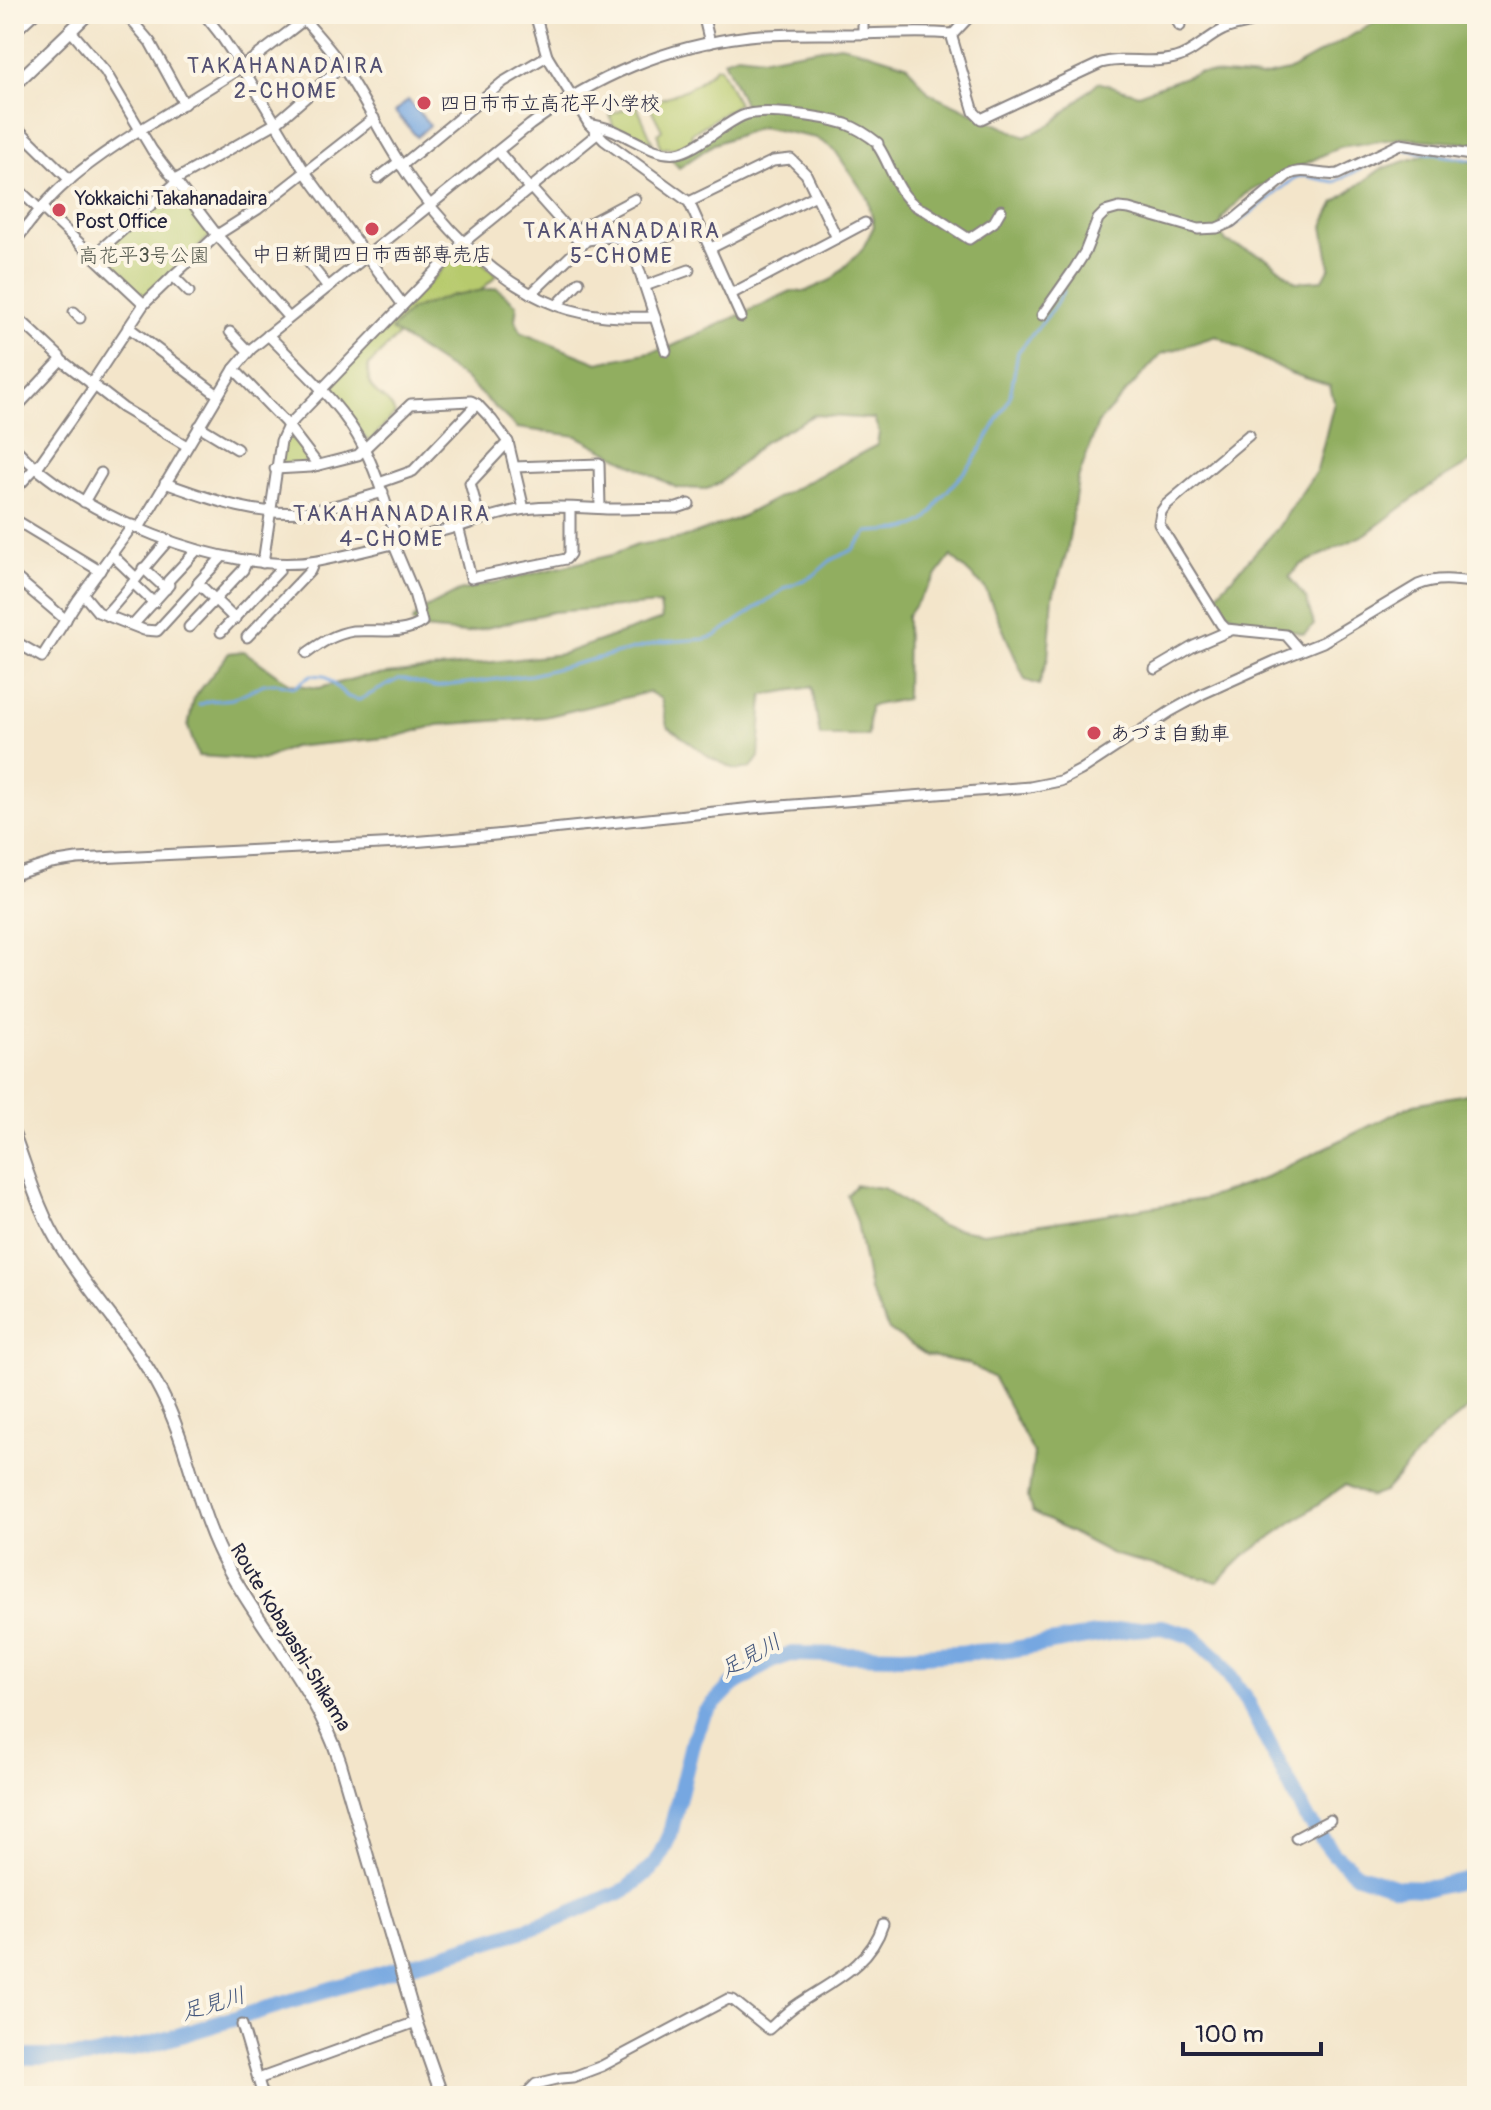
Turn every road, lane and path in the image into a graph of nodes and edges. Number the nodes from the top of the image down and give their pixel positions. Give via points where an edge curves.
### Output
1 (14, 14) edge
2 (34, 14) edge
3 (88, 14) edge
4 (126, 14) edge
5 (204, 14) edge
6 (535, 14) edge
7 (703, 14) edge
8 (863, 14) edge
9 (972, 14) edge
10 (1173, 14) edge
11 (1221, 14) edge
12 (302, 17) edge
13 (1259, 18) dead end
14 (23, 24) junction
15 (1180, 26) dead end
16 (1225, 28) junction
17 (70, 30) junction
18 (14, 33) edge
19 (863, 34) junction
20 (951, 34) junction
21 (710, 43) junction
22 (547, 56) junction
23 (342, 66) junction
24 (242, 67) junction
25 (14, 85) edge
26 (571, 96) junction
27 (184, 104) junction
28 (374, 118) junction
29 (276, 123) junction
30 (589, 124) junction
31 (14, 125) edge
32 (140, 132) junction
33 (597, 134) junction
34 (498, 151) junction
35 (1477, 156) edge
36 (400, 164) junction
37 (305, 172) junction
38 (378, 178) dead end
39 (70, 180) junction
40 (176, 181) junction
41 (14, 185) edge
42 (530, 188) junction
43 (816, 195) junction
44 (635, 199) dead end
45 (689, 202) junction
46 (430, 205) junction
47 (41, 209) junction
48 (1001, 210) dead end
49 (865, 223) dead end
50 (571, 233) junction
51 (677, 233) dead end
52 (217, 235) junction
53 (837, 238) junction
54 (464, 242) junction
55 (14, 243) edge
56 (582, 245) junction
57 (711, 248) junction
58 (633, 249) junction
59 (93, 256) junction
60 (366, 256) junction
61 (310, 264) dead end
62 (689, 270) dead end
63 (173, 276) junction
64 (579, 282) dead end
65 (645, 286) junction
66 (328, 287) junction
67 (189, 292) dead end
68 (531, 294) junction
69 (731, 294) junction
70 (144, 304) junction
71 (403, 305) junction
72 (557, 305) junction
73 (14, 314) edge
74 (1042, 315) dead end
75 (655, 317) junction
76 (741, 317) dead end
77 (289, 318) junction
78 (128, 327) junction
79 (230, 332) dead end
80 (268, 335) junction
81 (248, 351) junction
82 (666, 351) dead end
83 (61, 360) junction
84 (234, 369) junction
85 (92, 386) junction
86 (322, 391) junction
87 (218, 395) junction
88 (477, 404) junction
89 (14, 410) edge
90 (199, 426) junction
91 (288, 426) junction
92 (1249, 435) dead end
93 (508, 442) junction
94 (187, 446) junction
95 (14, 447) edge
96 (237, 449) dead end
97 (365, 449) junction
98 (318, 465) junction
99 (514, 467) junction
100 (35, 469) junction
101 (275, 469) junction
102 (101, 473) dead end
103 (165, 483) junction
104 (381, 488) junction
105 (14, 491) edge
106 (84, 502) junction
107 (689, 504) dead end
108 (600, 507) junction
109 (570, 508) junction
110 (524, 509) junction
111 (270, 512) junction
112 (14, 519) edge
113 (480, 520) junction
114 (458, 526) junction
115 (136, 527) junction
116 (169, 540) junction
117 (395, 543) junction
118 (197, 550) junction
119 (112, 555) junction
120 (222, 557) junction
121 (247, 561) junction
122 (314, 562) junction
123 (263, 563) junction
124 (280, 564) junction
125 (143, 568) junction
126 (100, 571) junction
127 (14, 576) edge
128 (135, 581) junction
129 (1477, 583) edge
130 (199, 585) junction
131 (168, 587) junction
132 (83, 594) junction
133 (256, 596) junction
134 (184, 600) junction
135 (215, 600) junction
136 (154, 603) junction
137 (271, 612) junction
138 (106, 614) junction
139 (235, 619) junction
140 (66, 620) junction
141 (133, 625) junction
142 (189, 627) dead end
143 (1231, 630) junction
144 (221, 632) dead end
145 (247, 637) dead end
146 (14, 641) edge
147 (1300, 651) junction
148 (307, 653) dead end
149 (1155, 669) dead end
150 (14, 875) edge
151 (14, 1135) edge
152 (20, 1165) edge
153 (1328, 1821) dead end
154 (1298, 1837) dead end
155 (883, 1924) dead end
156 (416, 2022) junction
157 (242, 2025) dead end
158 (258, 2079) junction
159 (263, 2096) edge
160 (442, 2096) edge
161 (524, 2096) edge

1 - 14 street
2 - 14 street
3 - 17 main road
4 - 27 street via 150,42
5 - 24 street
6 - 22 street
7 - 21 street
8 - 19 street
9 - 20 street
10 - 15 street
11 - 16 street
12 - 23 street
12 - 24 street
13 - 16 street
14 - 18 street
16 - 20 street via 1178,58 1110,60 981,119 974,112
17 - 25 main road
17 - 32 street via 105,71
19 - 20 street
19 - 21 street via 757,36
21 - 26 street via 626,68
22 - 26 street
22 - 36 street via 503,82
23 - 28 street
23 - 29 street
24 - 27 street
24 - 29 street
26 - 30 street
26 - 34 street
27 - 32 street
28 - 36 street
28 - 37 street
29 - 37 street
29 - 40 street
30 - 33 street
30 - 48 street via 673,153 751,112 837,122 878,143 906,199 969,239 994,222
31 - 39 street
32 - 39 street
32 - 40 street
33 - 42 street
33 - 45 street
34 - 42 street
34 - 46 street
35 - 74 street via 1400,144 1338,174 1297,171 1231,222 1205,230 1129,209 1110,209 1098,219 1085,252
36 - 38 street
36 - 46 street
37 - 52 street
37 - 60 street
39 - 47 street
40 - 52 street
40 - 59 street
41 - 47 street
42 - 50 street
42 - 54 street
43 - 45 street via 802,168 785,158
43 - 53 street
43 - 57 street
44 - 50 street
45 - 57 street
46 - 54 street
46 - 60 street
47 - 55 street
47 - 59 street
49 - 53 street
50 - 56 street
51 - 58 street
52 - 63 street
52 - 77 street
53 - 69 street
54 - 68 street
54 - 71 street
56 - 58 street via 611,237
56 - 68 street
57 - 69 street
58 - 65 street
59 - 70 street
60 - 66 street
60 - 71 street
61 - 66 street
62 - 65 street
63 - 67 street
63 - 70 street
64 - 72 street
65 - 75 street
66 - 77 street
68 - 72 street
69 - 76 street
70 - 78 street
71 - 86 street
72 - 75 street via 596,315
73 - 83 street
75 - 82 street
77 - 80 street
78 - 85 street
78 - 87 street
79 - 81 street
80 - 81 street
80 - 86 street
81 - 84 street
83 - 85 street
83 - 89 street
84 - 87 street
84 - 91 street
85 - 94 street
85 - 100 street
86 - 91 street
86 - 97 street
87 - 90 street
88 - 93 street
88 - 97 street via 411,404
88 - 104 street via 413,471
90 - 94 street
90 - 96 street
91 - 98 street
91 - 101 street
92 - 143 street via 1166,505 1159,518 1221,624
93 - 99 street
93 - 113 street via 470,483
94 - 103 street
95 - 100 street
97 - 98 street
97 - 104 street
98 - 101 street
99 - 108 street via 599,464
99 - 110 street
100 - 105 street
100 - 106 street
101 - 111 street
102 - 106 street
103 - 111 street via 225,504
103 - 115 street
104 - 111 street via 309,511
104 - 117 street
106 - 115 street
107 - 108 street
108 - 109 street
109 - 110 street
109 - 114 street via 566,559 471,578
110 - 113 street
111 - 123 street
112 - 126 street
113 - 114 street
114 - 117 street
115 - 116 street
115 - 119 street
116 - 118 street
116 - 125 street
117 - 122 street
117 - 148 street via 422,622 394,630 344,633
118 - 120 street
118 - 131 street
119 - 126 street
119 - 128 street
120 - 121 street
120 - 130 street
121 - 123 street
121 - 135 street
122 - 124 street
122 - 137 street
123 - 124 street
124 - 133 street
125 - 128 street
125 - 131 street
126 - 132 street
127 - 140 street
128 - 136 street
128 - 138 street
129 - 147 street via 1440,579 1418,585
130 - 134 street
130 - 135 street
131 - 134 street
131 - 136 street
132 - 138 street
132 - 140 street
133 - 137 street
133 - 139 street
134 - 141 street via 157,631
135 - 139 street
135 - 142 street
136 - 141 street
137 - 145 street
138 - 141 street
139 - 144 street
140 - 146 street via 42,657
143 - 147 street via 1286,635
143 - 149 street
147 - 150 street via 1202,694 1060,781 1030,787 767,806 400,843 77,859
151 - 152 main road, Route Kobayashi-Shikama
152 - 156 main road, Route Kobayashi-Shikama via 58,1244 154,1378 218,1551 329,1732
153 - 154 street
155 - 161 street via 878,1941 854,1968 794,2006 769,2029 728,1999 602,2066 536,2084
156 - 158 street
156 - 160 main road, Route Kobayashi-Shikama
157 - 158 street
158 - 159 street

